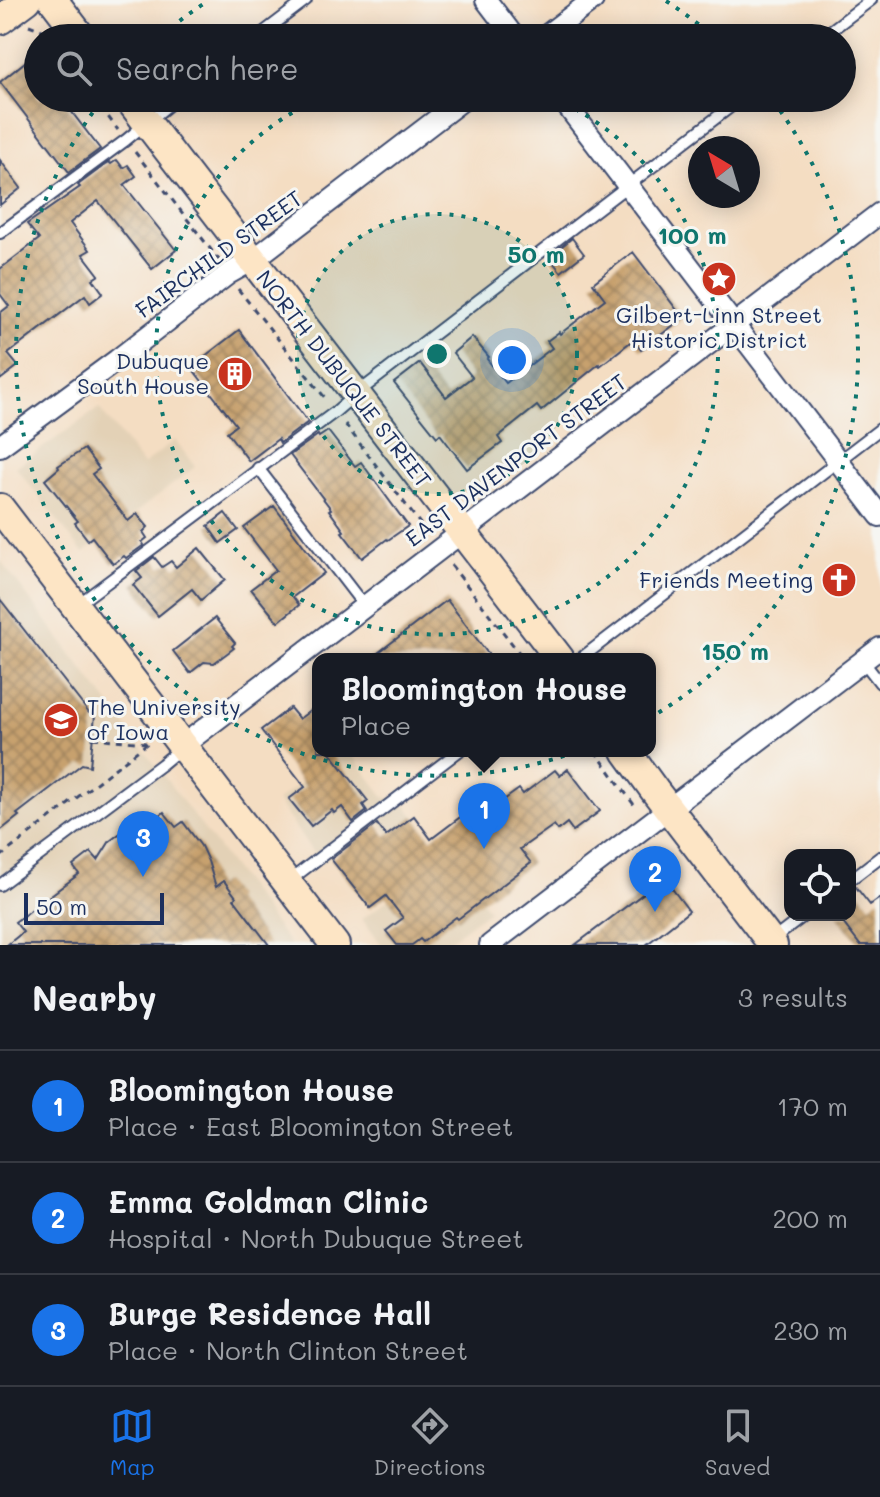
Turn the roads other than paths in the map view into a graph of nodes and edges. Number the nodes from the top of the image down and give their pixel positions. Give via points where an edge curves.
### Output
1 (27, 0) edge
2 (53, 0) edge
3 (306, 0) edge
4 (486, 0) edge
5 (593, 0) edge
6 (871, 0) edge
7 (0, 20) edge
8 (71, 24) edge
9 (274, 24) edge
10 (504, 24) edge
11 (561, 24) edge
12 (839, 24) edge
13 (131, 112) edge
14 (160, 112) edge
15 (447, 112) edge
16 (572, 112) edge
17 (724, 112) edge
18 (136, 131) junction
19 (628, 185) junction
20 (880, 213) edge
21 (0, 233) edge
22 (253, 260) junction
23 (734, 324) junction
24 (345, 403) junction
25 (880, 429) edge
26 (0, 446) edge
27 (838, 461) junction
28 (258, 468) junction
29 (0, 508) edge
30 (880, 516) edge
31 (451, 541) junction
32 (75, 606) junction
33 (365, 607) junction
34 (554, 653) edge
35 (588, 653) edge
36 (872, 654) edge
37 (880, 683) edge
38 (166, 740) junction
39 (451, 757) edge
40 (630, 757) edge
41 (668, 808) junction
42 (880, 857) edge
43 (856, 875) edge
44 (287, 882) junction
45 (0, 885) edge
46 (798, 921) edge
47 (770, 944) edge
48 (335, 945) edge
49 (490, 945) edge

1 - 7 main road
2 - 8 main road
3 - 9 lane
4 - 10 street
5 - 11 street
6 - 12 lane
13 - 18 main road, NORTH DUBUQUE STREET
14 - 18 lane
15 - 22 street, FAIRCHILD STREET
16 - 19 street
17 - 19 lane
18 - 21 lane
18 - 22 main road, NORTH DUBUQUE STREET
19 - 23 street
19 - 24 lane
20 - 23 street, EAST DAVENPORT STREET
22 - 24 main road, NORTH DUBUQUE STREET
22 - 26 street, FAIRCHILD STREET
23 - 27 street
23 - 31 street, EAST DAVENPORT STREET
24 - 28 lane
24 - 31 main road, NORTH DUBUQUE STREET
25 - 27 lane
27 - 30 street
27 - 35 lane
28 - 32 lane
28 - 33 lane
29 - 32 main road
31 - 33 street, EAST DAVENPORT STREET
31 - 34 main road, NORTH DUBUQUE STREET
32 - 38 main road
33 - 38 street, EAST DAVENPORT STREET
36 - 37 lane
36 - 41 street
38 - 44 main road
38 - 45 lane via 162,764
39 - 44 lane
40 - 41 main road
41 - 47 main road
41 - 49 street
42 - 43 lane
44 - 48 main road
46 - 47 lane

